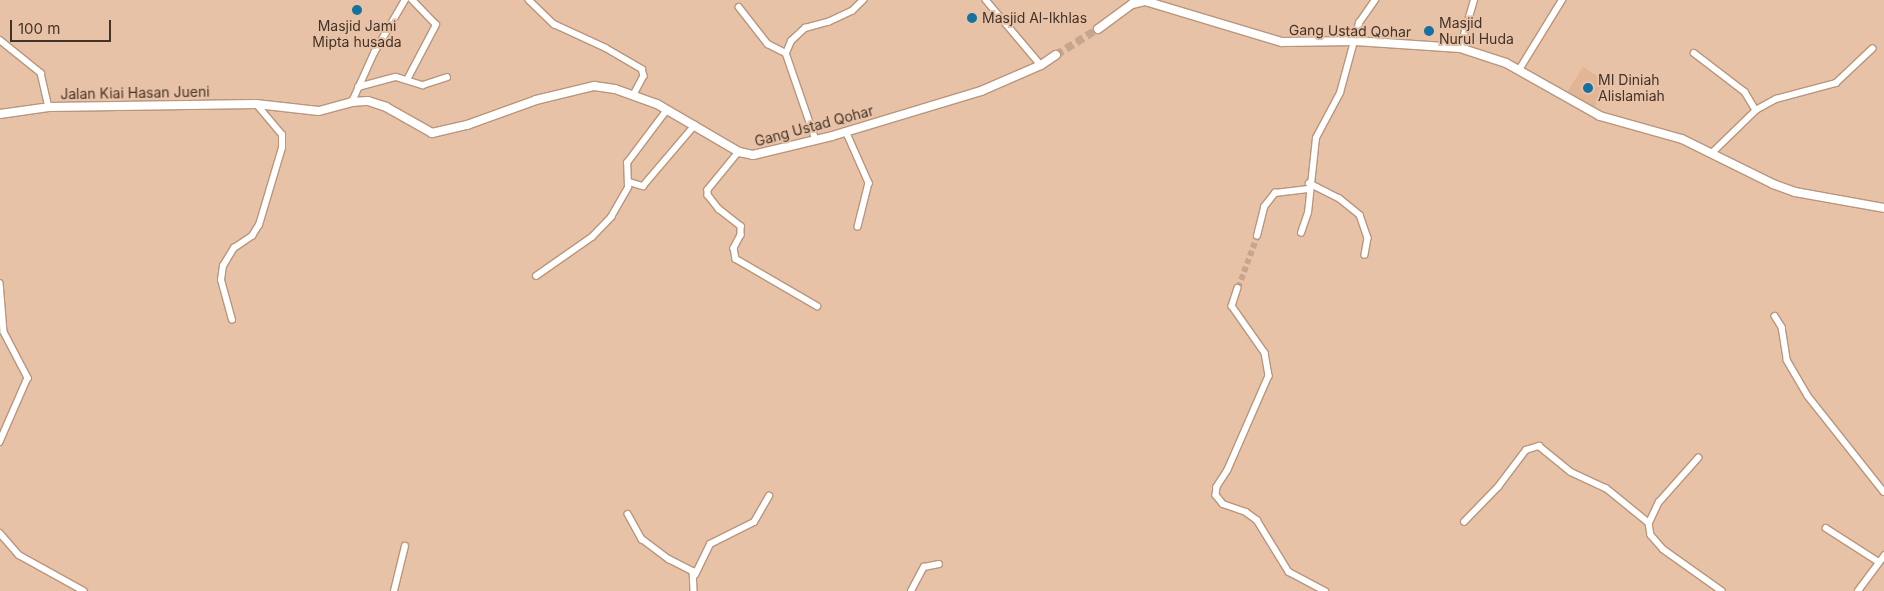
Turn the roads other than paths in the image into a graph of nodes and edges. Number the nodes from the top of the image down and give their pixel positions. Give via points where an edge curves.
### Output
1 (405, 0) edge
2 (412, 0) edge
3 (529, 0) edge
4 (863, 0) edge
5 (986, 0) edge
6 (1374, 0) edge
7 (1474, 0) edge
8 (1562, 0) edge
9 (1138, 1) edge
10 (739, 7) dead end
11 (1098, 30) tunnel mouth
12 (0, 40) edge
13 (1356, 41) junction
14 (1460, 48) junction
15 (1872, 49) dead end
16 (786, 53) junction
17 (1694, 53) dead end
18 (1056, 55) tunnel mouth
19 (1041, 65) junction
20 (1519, 70) junction
21 (447, 77) dead end
22 (408, 78) junction
23 (358, 87) junction
24 (634, 95) junction
25 (352, 102) junction
26 (256, 104) junction
27 (271, 104) joint
28 (49, 107) junction
29 (667, 110) junction
30 (1756, 110) junction
31 (0, 114) edge
32 (696, 125) junction
33 (846, 131) junction
34 (816, 140) junction
35 (740, 152) junction
36 (1712, 153) junction
37 (629, 182) junction
38 (1309, 186) junction
39 (1884, 208) edge
40 (858, 227) dead end
41 (1300, 234) dead end
42 (1257, 236) tunnel mouth
43 (1364, 255) dead end
44 (536, 276) dead end
45 (0, 283) edge
46 (1238, 288) tunnel mouth
47 (816, 306) dead end
48 (1775, 316) dead end
49 (232, 320) dead end
50 (0, 442) edge
51 (1698, 458) dead end
52 (1884, 492) edge
53 (769, 496) dead end
54 (628, 514) dead end
55 (1464, 522) dead end
56 (1649, 523) junction
57 (1826, 528) dead end
58 (0, 533) edge
59 (404, 546) dead end
60 (1884, 556) edge
61 (1879, 562) junction
62 (939, 564) dead end
63 (695, 575) junction
64 (84, 591) edge
65 (394, 591) edge
66 (694, 591) edge
67 (911, 591) edge
68 (1325, 591) edge
69 (1722, 591) edge
70 (1858, 591) edge

1 - 23 street
2 - 22 street via 436,25
3 - 24 street via 554,24 642,69 644,76
4 - 16 street via 852,11 836,19 805,28 791,41
5 - 19 street
6 - 13 street via 1359,23
7 - 14 street
8 - 20 street
9 - 11 street, Gang Ustad Qohar
9 - 13 street, Gang Ustad Qohar via 1168,5 1282,42
10 - 16 street via 768,44
12 - 28 street via 41,73
13 - 14 street, Gang Ustad Qohar
13 - 38 street via 1340,93 1318,132
14 - 20 street, Gang Ustad Qohar
15 - 30 street via 1836,83 1776,99
16 - 34 street
17 - 30 street via 1745,92
18 - 19 street, Gang Ustad Qohar
19 - 33 street, Gang Ustad Qohar via 981,91
20 - 36 street, Gang Ustad Qohar via 1600,116 1669,135
21 - 22 street via 423,85
22 - 23 street via 386,78
23 - 25 street
24 - 25 street, Gang Ustad Qohar via 602,86 586,86 432,133 376,103
24 - 29 street, Gang Ustad Qohar
25 - 27 street, Gang Ustad Qohar via 319,111
26 - 27 street, Jalan Kiai Hasan Jueni
26 - 28 street, Jalan Kiai Hasan Jueni
26 - 49 street via 283,140 259,226 252,236 234,248 223,266 222,280
28 - 31 street, Jalan Kiai Hasan Jueni
29 - 32 street, Gang Ustad Qohar
29 - 37 street via 627,163
30 - 36 street
32 - 35 street, Gang Ustad Qohar
32 - 37 street via 643,186
33 - 34 street, Gang Ustad Qohar
33 - 40 street via 869,183
34 - 35 street, Gang Ustad Qohar via 766,154
35 - 47 street via 708,190 708,195 719,209 741,226 741,235 734,248 736,258
36 - 39 street, Gang Ustad Qohar via 1739,169 1795,192
37 - 44 street via 618,209 604,225
38 - 41 street via 1308,213
38 - 42 street via 1274,193 1264,207
38 - 43 street via 1339,198 1360,215 1368,238
45 - 50 street via 4,332 28,378
46 - 68 street via 1232,306 1265,353 1269,376 1216,495 1223,504 1246,512 1257,520 1289,572
48 - 52 street via 1782,327 1787,360 1808,396
51 - 56 street via 1659,502
53 - 63 street via 754,522 710,544
54 - 63 street via 642,539 669,560 691,569
55 - 56 street via 1498,487 1526,450 1539,446 1577,475 1606,488
56 - 69 street via 1651,535 1663,550
57 - 61 street
58 - 64 street via 19,555
59 - 65 street
60 - 61 street
61 - 70 street
62 - 67 street via 924,567
63 - 66 street

